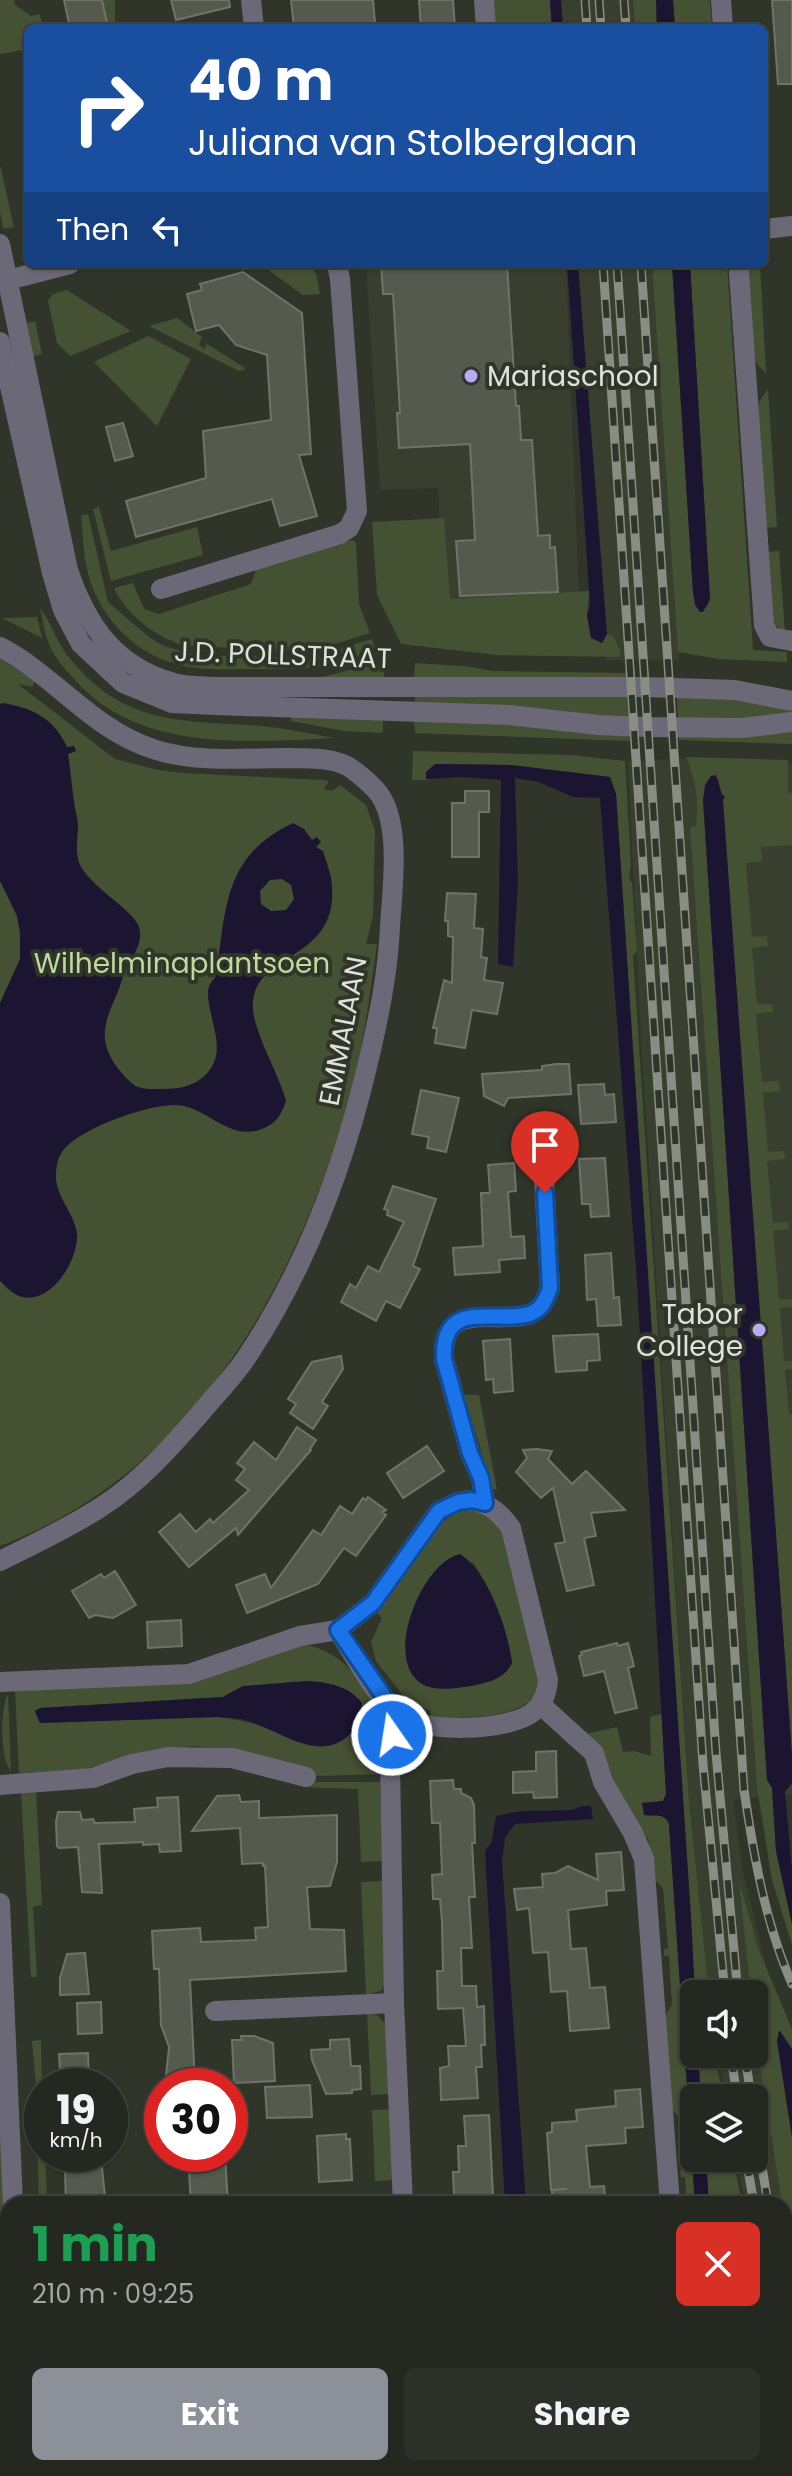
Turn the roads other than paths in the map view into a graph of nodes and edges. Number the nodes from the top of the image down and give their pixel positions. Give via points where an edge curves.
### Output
1 (251, 0) edge
2 (484, 0) edge
3 (721, 0) edge
4 (254, 24) edge
5 (486, 24) edge
6 (723, 24) edge
7 (792, 226) edge
8 (768, 229) edge
9 (0, 244) edge
10 (54, 268) edge
11 (338, 268) edge
12 (740, 268) edge
13 (4, 281) edge
14 (0, 342) edge
15 (161, 589) dead end
16 (788, 641) edge
17 (0, 647) edge
18 (792, 701) edge
19 (792, 722) edge
20 (552, 1142) dead end
21 (485, 1503) junction
22 (0, 1561) edge
23 (338, 1630) junction
24 (0, 1682) edge
25 (541, 1705) junction
26 (396, 1714) junction
27 (306, 1777) dead end
28 (0, 1785) edge
29 (0, 1903) edge
30 (394, 2003) junction
31 (215, 2011) dead end
32 (13, 2196) edge
33 (403, 2196) edge
34 (669, 2196) edge

1 - 4 street
2 - 5 street
3 - 6 street
7 - 8 street
9 - 13 street, J.D. POLLSTRAAT
10 - 13 street
11 - 15 street via 357,511 349,528
12 - 16 street via 764,625 770,637
13 - 18 street, J.D. POLLSTRAAT via 68,570 97,633 131,664 177,684 217,687 645,687 735,690
14 - 19 street, J.D. POLLSTRAAT via 63,610 81,644 123,683 172,703 509,715 673,728
17 - 22 street, EMMALAAN via 26,660 104,727 159,751 199,757 326,759 348,767 378,792 392,830 393,867 381,1002 354,1120 294,1279 248,1356 166,1453 103,1506
20 - 21 street via 543,1161 550,1288 546,1300 530,1314 460,1320 443,1343
21 - 23 street via 458,1502 439,1511 373,1603
21 - 25 street via 511,1528 548,1680
23 - 24 street via 300,1636 189,1674
23 - 26 street
25 - 26 street via 530,1715 478,1727 426,1727
25 - 34 street via 594,1753 603,1782 644,1859
26 - 30 street via 390,1761
27 - 28 street via 232,1758 183,1757 132,1764 93,1778
29 - 32 street
30 - 31 street
30 - 33 street

